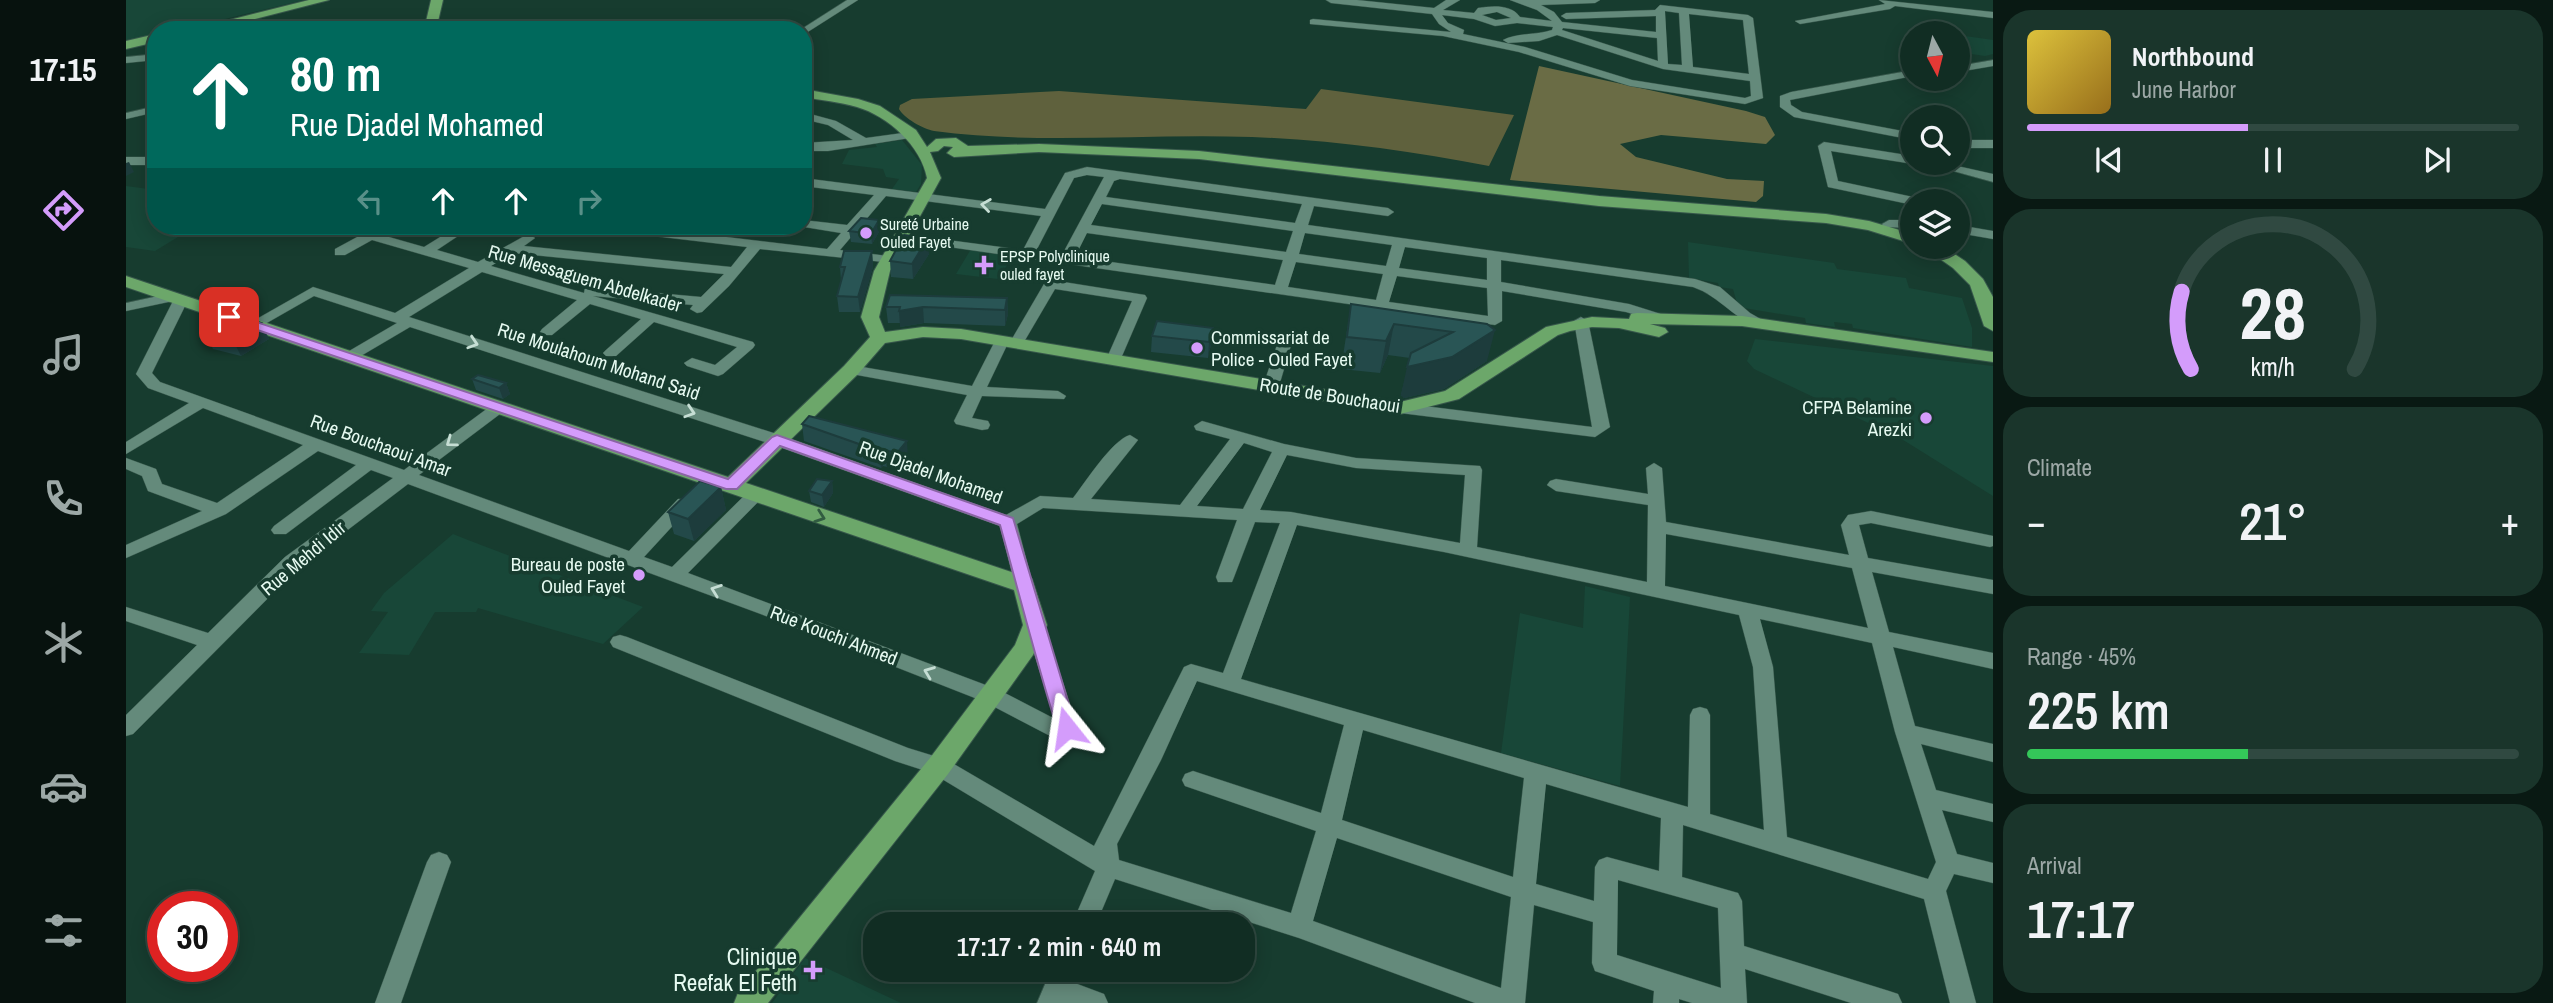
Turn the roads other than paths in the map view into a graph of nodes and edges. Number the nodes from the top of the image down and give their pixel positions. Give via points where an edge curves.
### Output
1 (323, 0) edge
2 (338, 0) edge
3 (437, 0) edge
4 (446, 0) edge
5 (853, 0) edge
6 (1331, 0) edge
7 (1455, 0) edge
8 (1595, 0) edge
9 (1652, 0) edge
10 (1519, 1) edge
11 (1743, 1) edge
12 (1388, 3) edge
13 (1887, 3) edge
14 (1684, 11) junction
15 (1436, 12) junction
16 (1660, 13) junction
17 (1993, 18) edge
18 (234, 21) edge
19 (255, 21) edge
20 (432, 21) edge
21 (442, 21) edge
22 (1800, 21) dead end
23 (1313, 22) dead end
24 (1557, 24) junction
25 (812, 26) edge
26 (1459, 32) junction
27 (1443, 33) junction
28 (1661, 35) junction
29 (147, 43) edge
30 (126, 47) edge
31 (1993, 57) edge
32 (147, 58) edge
33 (126, 60) edge
34 (1970, 61) edge
35 (1993, 63) edge
36 (1662, 66) junction
37 (1970, 67) edge
38 (1688, 70) junction
39 (1900, 75) edge
40 (1755, 78) junction
41 (812, 91) edge
42 (812, 91) edge
43 (147, 111) edge
44 (126, 116) edge
45 (812, 117) edge
46 (905, 131) junction
47 (926, 133) junction
48 (1900, 134) edge
49 (865, 142) junction
50 (1053, 143) junction
51 (1970, 144) edge
52 (1993, 144) edge
53 (812, 146) edge
54 (937, 146) junction
55 (959, 149) junction
56 (1900, 158) edge
57 (126, 161) edge
58 (147, 161) edge
59 (932, 167) junction
60 (1970, 173) edge
61 (1119, 175) junction
62 (1993, 178) edge
63 (812, 183) edge
64 (883, 192) junction
65 (925, 196) junction
66 (1900, 198) edge
67 (1099, 200) junction
68 (1309, 201) junction
69 (1388, 212) dead end
70 (1047, 213) junction
71 (812, 225) edge
72 (1889, 225) junction
73 (1900, 225) edge
74 (1083, 228) junction
75 (1301, 228) junction
76 (1900, 229) edge
77 (852, 230) junction
78 (1970, 231) edge
79 (368, 235) edge
80 (452, 235) edge
81 (711, 235) edge
82 (1900, 235) edge
83 (1993, 235) edge
84 (371, 236) junction
85 (899, 236) junction
86 (528, 238) dead end
87 (1399, 241) junction
88 (758, 243) junction
89 (511, 249) junction
90 (425, 251) junction
91 (341, 252) dead end
92 (830, 253) junction
93 (1028, 253) junction
94 (1494, 254) junction
95 (1291, 258) junction
96 (1067, 259) junction
97 (1950, 259) edge
98 (1962, 259) edge
99 (888, 260) junction
100 (481, 268) junction
101 (734, 271) junction
102 (1390, 272) junction
103 (126, 281) edge
104 (1493, 285) junction
105 (548, 287) junction
106 (1993, 289) edge
107 (1280, 291) junction
108 (587, 299) junction
109 (177, 302) junction
110 (703, 302) junction
111 (1381, 306) junction
112 (126, 307) edge
113 (652, 317) junction
114 (402, 320) junction
115 (1588, 321) junction
116 (253, 325) junction
117 (678, 325) junction
118 (1659, 325) junction
119 (1764, 325) junction
120 (1993, 326) edge
121 (547, 332) dead end
122 (879, 338) junction
123 (1009, 342) junction
124 (1285, 342) dead end
125 (1993, 344) edge
126 (611, 354) dead end
127 (1984, 356) edge
128 (349, 357) junction
129 (1114, 360) junction
130 (692, 363) dead end
131 (851, 370) junction
132 (1271, 386) junction
133 (978, 389) junction
134 (1058, 396) dead end
135 (202, 402) junction
136 (498, 408) junction
137 (1401, 408) junction
138 (982, 425) dead end
139 (1202, 426) dead end
140 (1240, 437) junction
141 (777, 440) junction
142 (1130, 440) dead end
143 (316, 444) junction
144 (126, 449) edge
145 (1282, 449) junction
146 (126, 463) edge
147 (370, 463) junction
148 (1654, 468) dead end
149 (405, 476) junction
150 (709, 478) junction
151 (1556, 485) dead end
152 (731, 486) junction
153 (755, 495) junction
154 (1657, 501) junction
155 (1078, 503) junction
156 (220, 510) junction
157 (1182, 513) junction
158 (1248, 516) junction
159 (1291, 518) junction
160 (1008, 522) junction
161 (1656, 526) junction
162 (280, 530) dead end
163 (1990, 541) dead end
164 (1468, 551) junction
165 (126, 552) edge
166 (632, 559) junction
167 (1858, 563) junction
168 (675, 575) junction
169 (1225, 578) dead end
170 (1024, 585) junction
171 (1993, 587) edge
172 (1656, 591) junction
173 (1748, 611) junction
174 (126, 614) edge
175 (1035, 625) junction
176 (1880, 639) junction
177 (212, 642) junction
178 (620, 642) dead end
179 (1993, 661) edge
180 (1229, 684) junction
181 (992, 696) junction
182 (1700, 715) dead end
183 (1355, 721) junction
184 (126, 728) edge
185 (1906, 732) junction
186 (1993, 753) edge
187 (939, 766) junction
188 (1536, 772) junction
189 (1194, 780) dead end
190 (1928, 797) junction
191 (1672, 812) junction
192 (1993, 813) edge
193 (1699, 820) junction
194 (1329, 827) junction
195 (1776, 843) junction
196 (439, 862) dead end
197 (1948, 862) junction
198 (1109, 867) junction
199 (1993, 873) edge
200 (1670, 884) junction
201 (1523, 891) junction
202 (1934, 891) junction
203 (1089, 912) edge
204 (1605, 915) junction
205 (1299, 927) junction
206 (1733, 954) junction
207 (1057, 987) edge
208 (1666, 993) edge
209 (388, 1003) edge
210 (749, 1003) edge
211 (1095, 1003) edge
212 (1510, 1003) edge
213 (1732, 1003) edge
214 (1889, 1003) edge
215 (1963, 1003) edge

1 - 18 main road
2 - 19 main road
3 - 20 main road
4 - 21 main road
5 - 25 street
6 - 12 street
7 - 15 street
8 - 10 street
9 - 11 street via 1740,13 1745,11
10 - 24 street via 1545,9
12 - 15 street
13 - 17 street
13 - 22 street
14 - 16 street via 1660,8
14 - 38 street
14 - 40 street via 1748,18
15 - 24 street via 1475,16 1481,10 1497,9 1513,13 1517,20
15 - 26 street via 1438,19
16 - 24 street
16 - 28 street
23 - 27 street
24 - 26 street via 1539,38 1480,38
24 - 28 street
24 - 36 street
26 - 27 street
27 - 40 street via 1521,49 1630,83 1706,96 1755,100
28 - 36 street
29 - 30 main road
31 - 34 street
32 - 33 street
35 - 37 street
36 - 38 street
38 - 40 street
39 - 48 street via 1784,98 1786,107 1798,114
41 - 46 main road via 876,109
42 - 47 main road via 870,101
43 - 44 street
45 - 49 street
46 - 49 street
46 - 54 main road
46 - 59 main road
47 - 50 main road
47 - 54 main road
49 - 53 street
50 - 55 main road
50 - 72 main road via 1266,155 1579,193 1820,211
51 - 52 street
54 - 55 main road via 942,153
54 - 59 main road
55 - 59 main road
55 - 82 main road via 1097,148 1235,157 1557,197 1824,217
56 - 66 street via 1824,146 1832,184
57 - 58 street
59 - 65 main road via 934,178
60 - 62 street
61 - 67 street via 1109,179
61 - 68 street
61 - 70 street via 1072,173
63 - 64 street
64 - 65 street
64 - 77 street
70 -> 65 street
65 - 85 main road
67 - 74 street
67 - 75 street
68 - 69 street
68 - 75 street
70 - 93 street
71 - 77 street
72 - 73 street
72 - 76 main road
74 - 95 street
74 - 96 street
75 - 87 street
75 - 95 street
77 - 92 street
78 - 83 street
79 - 84 street, Rue Messaguem Abdelkader
80 - 90 street
81 - 88 street
84 - 90 street, Rue Messaguem Abdelkader
84 - 91 street
85 - 93 street
85 - 99 main road
86 - 89 street
87 - 94 street
87 - 102 street
88 - 92 street
88 - 101 street
89 - 100 street
89 - 101 street
90 - 100 street, Rue Messaguem Abdelkader
92 - 99 street
93 - 96 street
94 - 104 street
94 - 119 street via 1695,283 1716,290 1745,316
95 - 102 street
95 - 107 street
96 - 107 street
97 - 120 main road via 1982,290
98 - 106 main road
99 - 122 main road via 870,317
100 - 105 street, Rue Messaguem Abdelkader
100 - 114 street
101 - 110 street
102 - 104 street
102 - 111 street
103 - 109 main road
104 - 111 street via 1495,321
104 - 118 street via 1629,308
105 - 108 street, Rue Messaguem Abdelkader
105 - 110 street
107 - 111 street
108 - 113 street, Rue Messaguem Abdelkader
108 - 121 street
109 - 112 street
109 - 116 main road
109 - 135 street, Rue Bouchaoui Amar via 144,373 154,384
110 - 117 street
113 - 117 street, Rue Messaguem Abdelkader
113 - 126 street
114 - 116 street, Rue Moulahoum Mohand Said via 313,291
114 - 128 street
114 -> 141 street, Rue Moulahoum Mohand Said
115 - 118 main road via 1646,328
115 - 137 main road, Route de Bouchaoui via 1552,331 1452,395
115 - 137 street via 1602,427 1595,432
116 - 128 main road
117 - 130 street, Rue Messaguem Abdelkader via 748,345 718,371
118 - 119 main road via 1718,319
118 - 119 main road via 1673,334 1718,324
119 - 127 main road
122 - 123 main road, Route de Bouchaoui via 923,332
122 - 131 main road
123 - 129 main road, Route de Bouchaoui
123 - 129 street via 1051,284 1140,298
123 - 133 street
124 - 132 street
125 - 127 main road
128 - 136 main road
129 - 132 main road, Route de Bouchaoui
131 - 133 street
131 - 141 main road
132 - 137 main road, Route de Bouchaoui
133 - 134 street
133 - 138 street via 962,421
135 - 143 street, Rue Bouchaoui Amar
135 - 144 street
136 -> 149 street, Rue Mehdi Idir
136 - 150 main road
139 - 140 street
140 - 145 street
140 - 157 street
141 - 152 main road
141 - 160 street, Rue Djadel Mohamed
142 - 155 street
143 - 147 street, Rue Bouchaoui Amar
143 - 156 street
145 - 158 street
145 - 164 street via 1356,463 1474,470
146 - 156 street via 150,473 154,487
147 - 149 street, Rue Bouchaoui Amar
147 - 162 street
148 - 154 street
149 - 166 street, Rue Bouchaoui Amar
149 - 177 street, Rue Mehdi Idir via 292,562
150 - 152 main road
150 - 166 street
151 - 154 street
152 - 153 main road
153 - 168 street
153 -> 170 main road
154 - 161 street
155 - 157 street
155 - 160 street via 1040,502
156 - 165 street
157 - 158 street
158 - 159 street
158 - 169 street
159 - 164 street
159 - 180 street
160 - 170 street, Rue Djadel Mohamed
161 - 167 street
161 - 172 street
163 - 167 street via 1859,517 1850,525
164 - 172 street
166 - 168 street, Rue Bouchaoui Amar
167 - 171 street
167 - 176 street
181 -> 168 street, Rue Kouchi Ahmed
170 - 175 main road
172 - 173 street
173 - 176 street
173 - 195 street via 1763,667
174 - 177 street
175 - 181 main road via 1025,649
175 - 181 street, Rue Kouchi Ahmed via 1067,728 1061,732
176 - 179 street
176 - 185 street
177 - 184 street, Rue Mehdi Idir
178 - 187 street
180 - 183 street
180 - 198 street via 1191,672 1105,843
181 - 187 main road
182 - 193 street
183 - 188 street
183 - 194 street
185 - 186 street
185 - 190 street
187 - 198 street
187 - 210 main road
188 - 191 street
188 - 201 street
189 - 194 street
190 - 192 street
190 - 197 street
191 - 193 street
191 - 200 street
193 - 195 street
194 - 201 street
194 - 205 street
195 - 202 street
196 - 209 street
197 - 199 street
197 - 202 street
198 - 203 street
198 - 205 street
200 - 204 street via 1607,867
200 - 206 street via 1730,901
201 - 204 street
201 - 212 street
202 - 215 street
204 - 208 street via 1604,963
205 - 212 street
206 - 213 street
206 - 214 street
207 - 211 street
208 - 213 street

